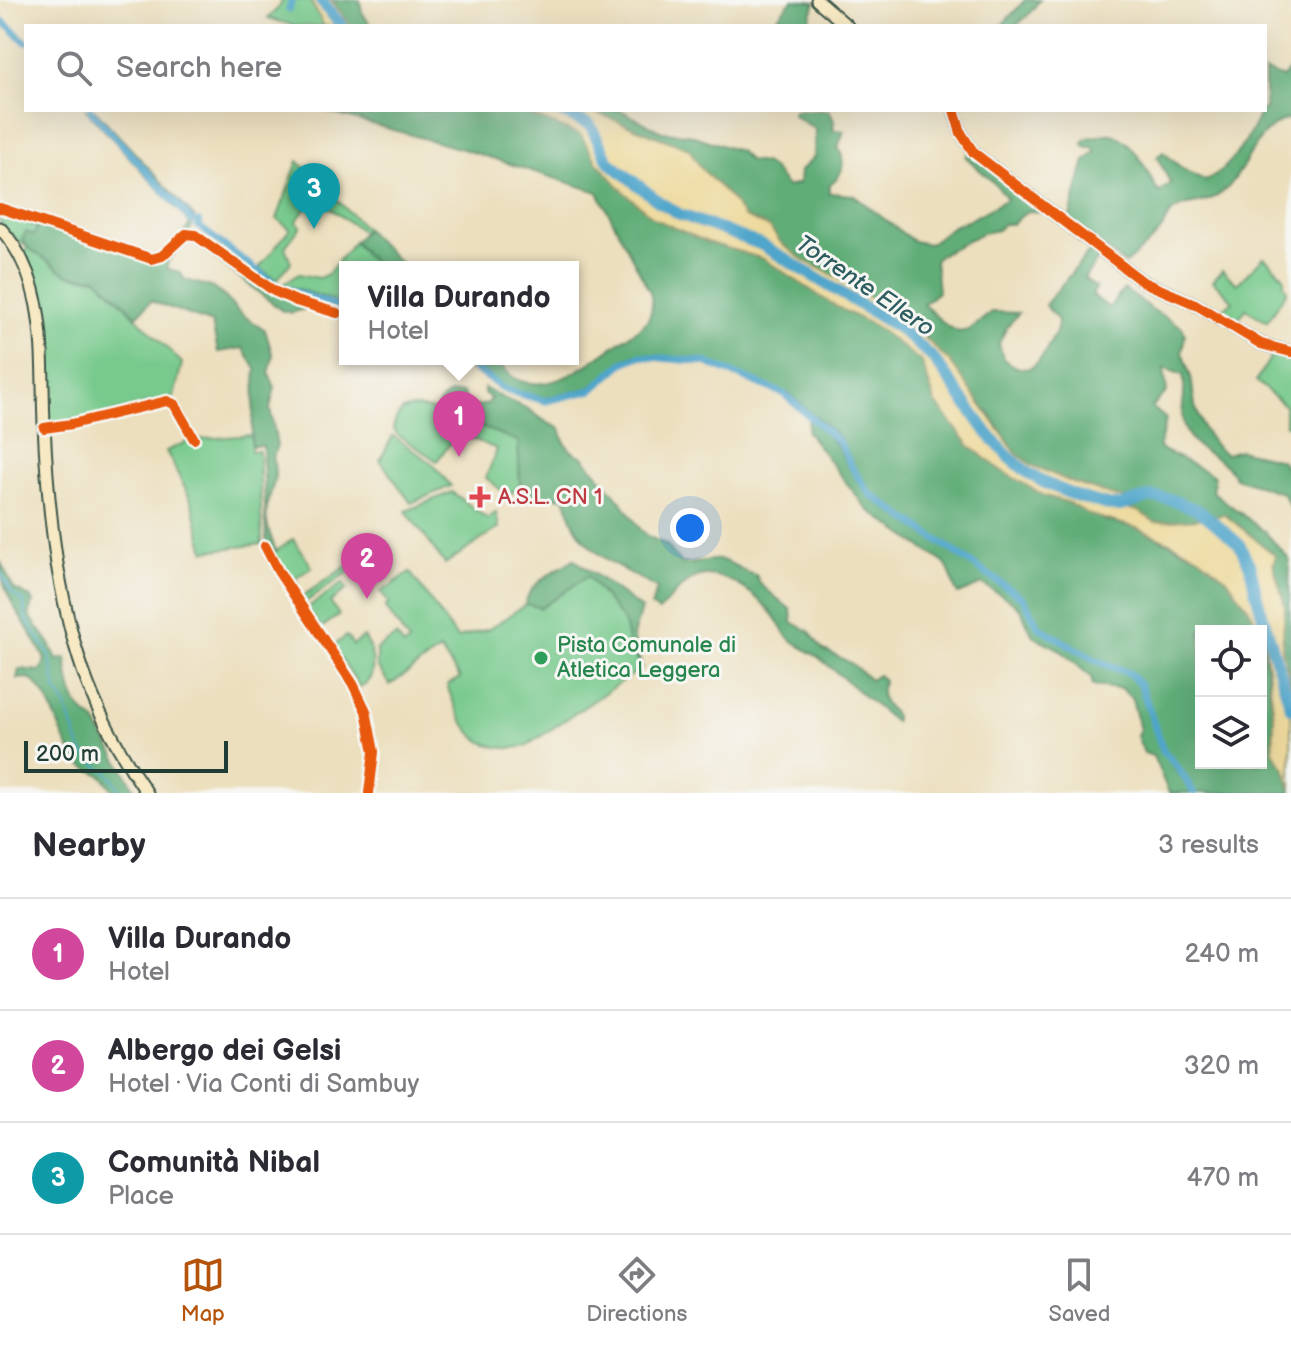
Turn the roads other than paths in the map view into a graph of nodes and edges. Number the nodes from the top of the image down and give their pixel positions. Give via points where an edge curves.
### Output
1 (817, 0) edge
2 (845, 24) edge
3 (955, 112) edge
4 (0, 208) edge
5 (0, 228) edge
6 (337, 313) dead end
7 (1291, 352) edge
8 (44, 428) junction
9 (194, 439) dead end
10 (265, 546) dead end
11 (147, 793) edge
12 (369, 793) edge

1 - 2 main road
3 - 7 main road via 963,138 977,156 1137,278 1195,304 1261,344
4 - 6 street via 152,259 186,234 195,235 274,291
5 - 8 main road via 25,266 37,300
8 - 9 street via 167,401
8 - 11 main road via 57,561 73,644 98,713
10 - 12 street via 366,711 374,752

